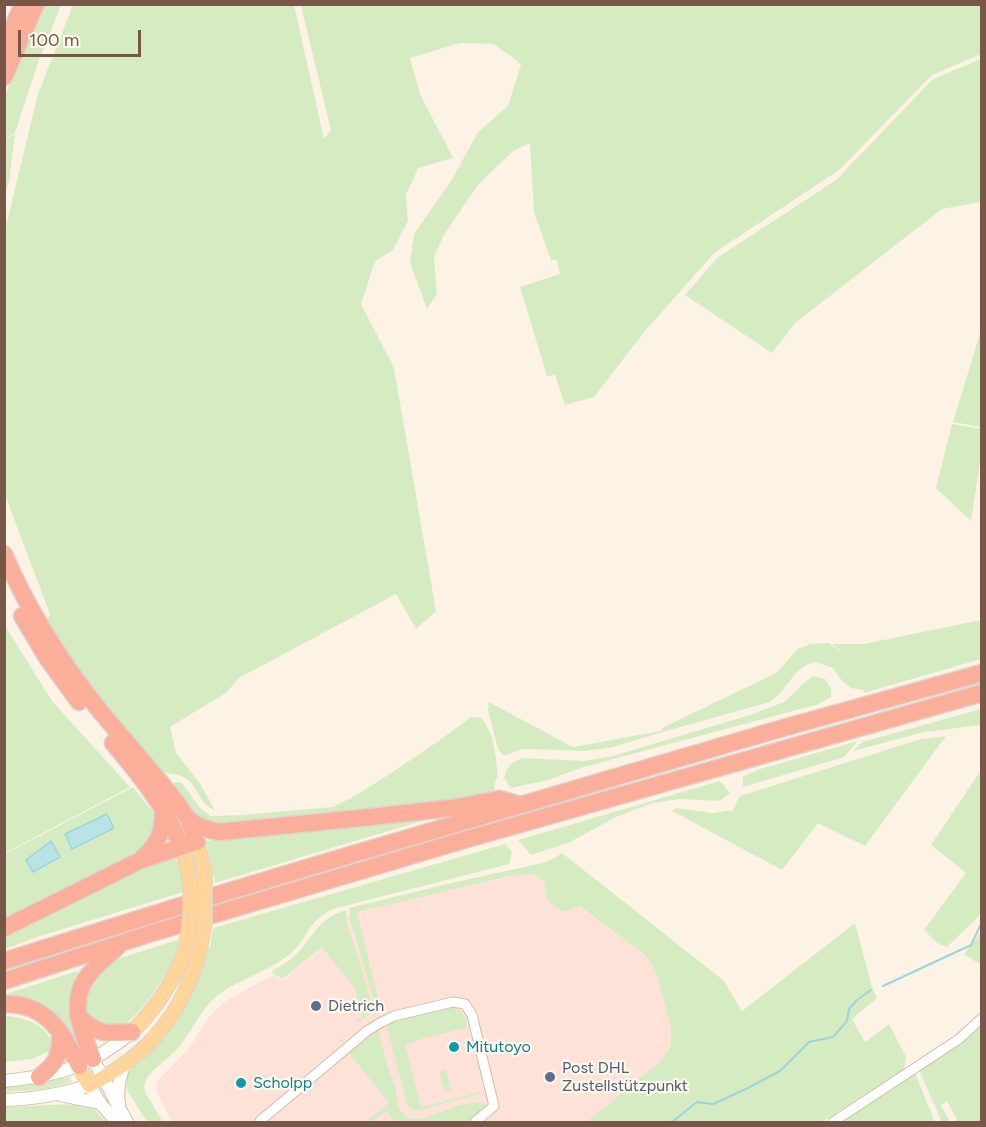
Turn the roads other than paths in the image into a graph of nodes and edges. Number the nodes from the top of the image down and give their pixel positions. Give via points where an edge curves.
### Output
1 (14, 4) edge
2 (23, 4) edge
3 (36, 4) edge
4 (7, 41) edge
5 (4, 76) edge
6 (4, 554) edge
7 (4, 582) edge
8 (981, 673) edge
9 (981, 693) edge
10 (158, 792) junction
11 (520, 805) junction
12 (188, 819) junction
13 (219, 832) junction
14 (197, 842) junction
15 (181, 846) junction
16 (139, 861) junction
17 (4, 928) edge
18 (121, 943) junction
19 (4, 961) edge
20 (4, 981) edge
21 (4, 1004) edge
22 (78, 1015) junction
23 (981, 1018) edge
24 (59, 1031) junction
25 (132, 1032) junction
26 (86, 1063) junction
27 (125, 1064) junction
28 (39, 1077) junction
29 (102, 1078) junction
30 (4, 1081) edge
31 (89, 1085) junction
32 (59, 1095) junction
33 (4, 1101) edge
34 (100, 1103) junction
35 (120, 1108) junction
36 (117, 1122) edge
37 (128, 1122) edge
38 (261, 1122) edge
39 (475, 1122) edge
40 (833, 1122) edge

1 - 4 highway
2 - 4 highway
3 - 5 highway
6 - 10 highway via 57,652
7 - 10 highway via 57,672
8 - 11 highway
9 - 18 highway via 464,840
10 - 12 highway
10 - 15 highway
10 - 16 highway via 162,826 158,840
11 - 13 highway via 499,799 452,808
11 - 19 highway
12 - 13 highway via 196,826
12 - 14 highway
13 - 14 highway
14 - 15 highway
14 - 27 main road, bridge via 205,872 205,923 193,974 178,1008 156,1037
15 - 16 highway
15 - 25 main road, bridge via 189,876 191,909 184,953 164,994
16 - 17 highway
18 - 20 highway
18 - 22 highway via 90,972 79,994
21 - 24 highway via 20,1004 39,1011
22 - 25 highway via 104,1033
22 - 26 highway
23 - 40 street via 959,1039
24 - 26 highway
24 - 28 highway via 56,1059
25 - 26 main road
26 - 28 main road
26 - 29 main road
26 - 31 main road
27 - 29 main road
27 - 35 main road via 119,1079
28 - 30 main road
29 - 31 main road
29 - 35 main road
31 - 32 main road
31 - 34 main road
32 - 33 main road
32 - 34 main road
34 - 36 main road
35 - 37 main road
38 - 39 street via 378,1024 394,1016 453,1002 465,1004 472,1015 494,1106

